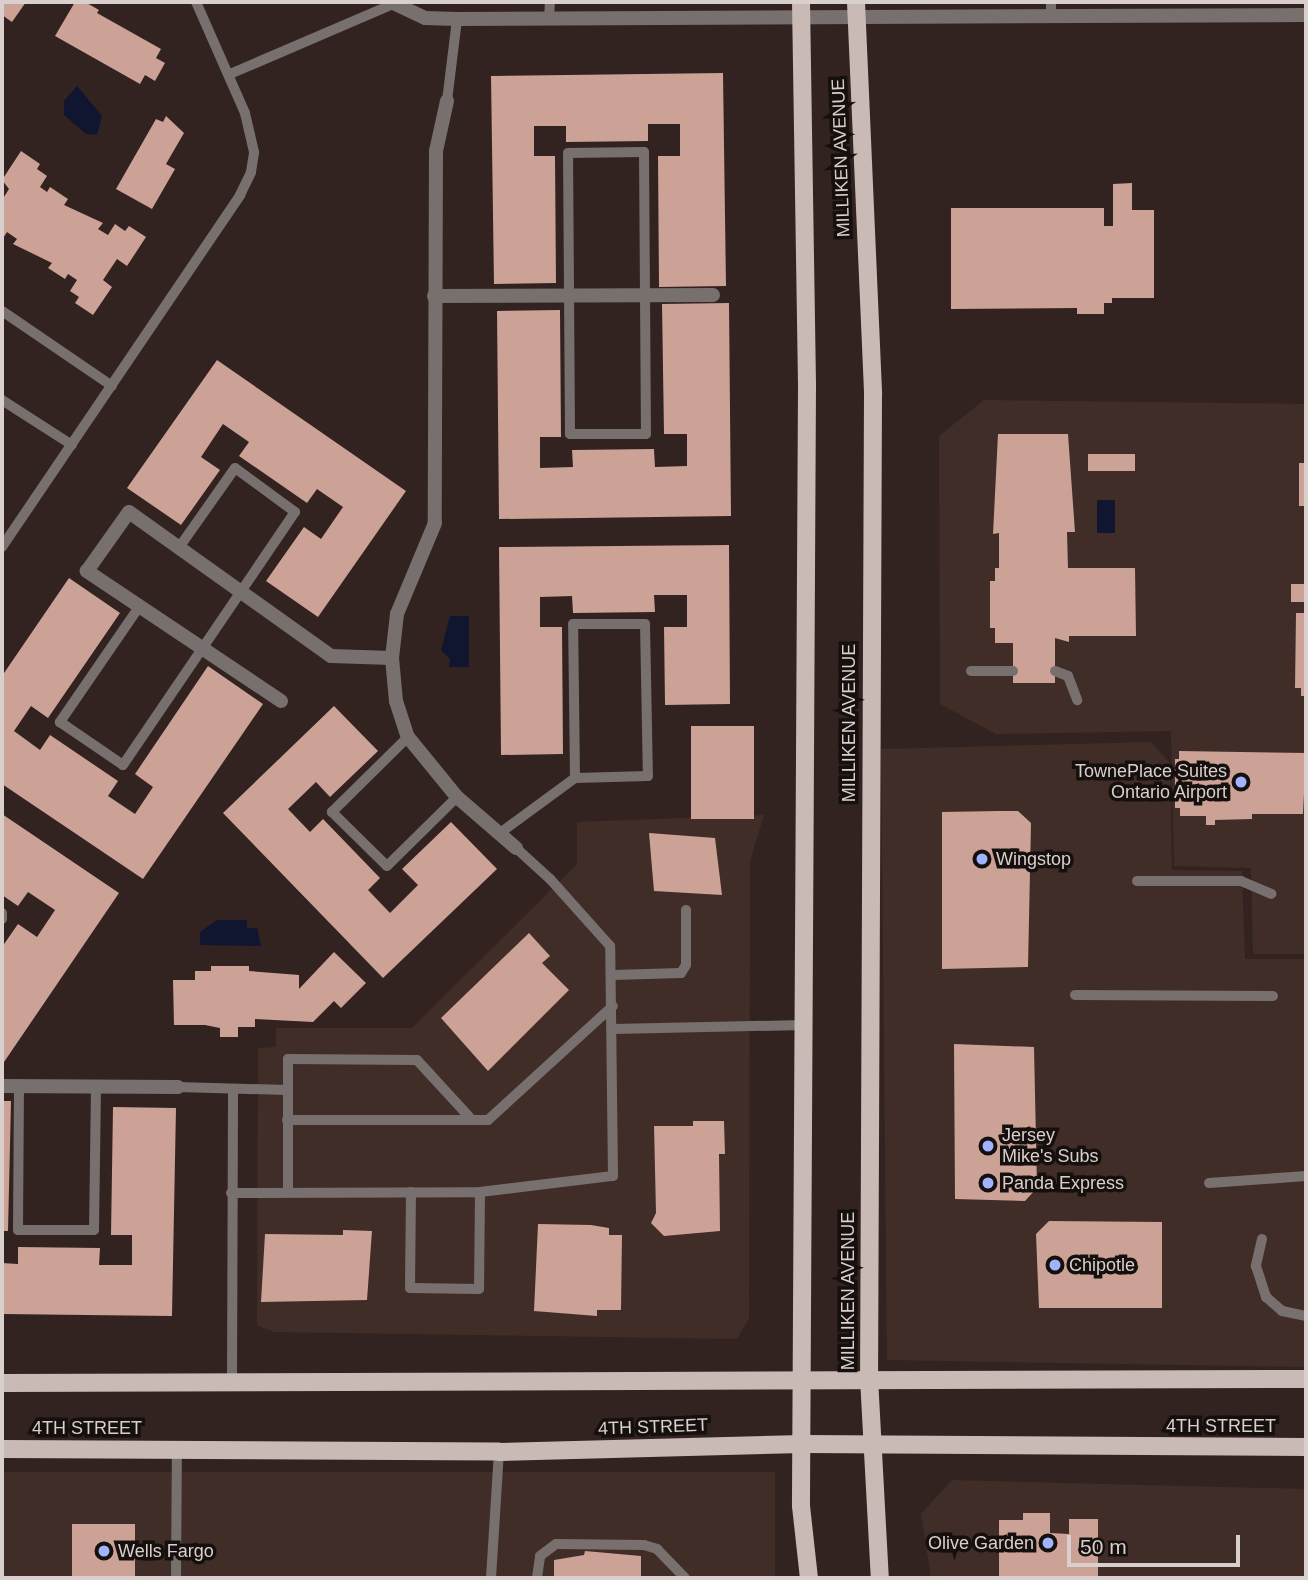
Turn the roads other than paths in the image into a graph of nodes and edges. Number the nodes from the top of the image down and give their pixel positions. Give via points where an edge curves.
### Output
1 (195, 2) edge
2 (550, 2) edge
3 (392, 3) edge
4 (802, 8) edge
5 (1051, 8) edge
6 (1210, 8) edge
7 (856, 9) edge
8 (1306, 15) edge
9 (457, 19) junction
10 (550, 20) junction
11 (230, 74) junction
12 (447, 101) joint
13 (569, 294) junction
14 (645, 295) junction
15 (713, 295) dead end
16 (434, 296) junction
17 (2, 311) edge
18 (111, 386) junction
19 (2, 400) edge
20 (72, 445) junction
21 (2, 547) edge
22 (178, 549) junction
23 (241, 593) junction
24 (139, 607) junction
25 (203, 649) junction
26 (392, 658) junction
27 (971, 671) dead end
28 (1013, 671) dead end
29 (1055, 671) dead end
30 (1077, 700) dead end
31 (281, 701) dead end
32 (408, 737) junction
33 (575, 778) junction
34 (457, 797) junction
35 (500, 834) junction
36 (516, 848) joint
37 (1138, 881) dead end
38 (1271, 894) dead end
39 (687, 910) dead end
40 (612, 975) junction
41 (1075, 995) dead end
42 (1273, 996) dead end
43 (612, 1006) junction
44 (805, 1025) junction
45 (612, 1029) junction
46 (2, 1086) edge
47 (19, 1086) junction
48 (96, 1087) junction
49 (178, 1087) joint
50 (233, 1089) junction
51 (288, 1090) junction
52 (288, 1120) junction
53 (472, 1120) junction
54 (1306, 1176) edge
55 (1209, 1183) dead end
56 (288, 1189) junction
57 (411, 1192) junction
58 (480, 1192) junction
59 (231, 1193) junction
60 (1262, 1239) dead end
61 (1306, 1316) edge
62 (803, 1378) junction
63 (869, 1378) junction
64 (1306, 1379) edge
65 (2, 1383) edge
66 (232, 1385) junction
67 (803, 1444) junction
68 (869, 1446) junction
69 (1306, 1447) edge
70 (2, 1449) edge
71 (177, 1450) junction
72 (499, 1452) junction
73 (176, 1578) edge
74 (491, 1578) edge
75 (537, 1578) edge
76 (685, 1578) edge
77 (809, 1578) edge
78 (880, 1578) edge

1 - 11 lane
2 - 10 lane
3 - 9 street via 425,18
3 - 11 lane
4 - 7 street
4 - 10 street
4 - 44 main road, MILLIKEN AVENUE via 807,387
5 - 6 street
5 - 7 street
6 - 8 street
7 - 63 main road, MILLIKEN AVENUE via 873,395
9 - 10 street
9 - 12 lane
11 - 18 lane via 254,152 251,172
12 - 16 street via 436,150
13 - 14 street
13 - 14 lane via 570,434 646,434
13 - 14 lane via 568,153 644,152
13 - 16 street
14 - 15 street
16 - 26 street via 435,523 421,566 397,614
17 - 18 lane
18 - 20 lane
19 - 20 lane
20 - 21 lane
22 - 23 street
22 - 23 lane via 235,468 295,512
22 - 24 street via 129,512 87,571
23 - 25 lane
23 - 26 street via 331,656
24 - 25 street
24 - 25 lane via 60,722 123,765
25 - 31 street
26 - 32 street via 396,701
27 - 28 lane
29 - 30 lane via 1068,676
32 - 34 street
32 - 34 lane via 332,812 387,866
33 - 33 lane via 573,624 645,624 648,776
33 - 35 lane
34 - 35 street
35 - 36 street
36 - 40 lane via 610,946
37 - 38 lane via 1241,881
39 - 40 lane via 687,965 681,973
40 - 43 lane
41 - 42 lane
43 - 45 lane
43 - 53 lane via 488,1120
44 - 45 lane
44 - 62 main road, MILLIKEN AVENUE
45 - 58 lane via 613,1176
46 - 47 street
47 - 48 street
47 - 48 lane via 18,1230 94,1230
48 - 49 street
49 - 50 lane
50 - 51 lane
50 - 59 lane
51 - 52 lane
51 - 53 lane via 288,1059 417,1060
52 - 53 lane
52 - 56 lane
54 - 55 lane
56 - 57 lane
56 - 59 lane
57 - 58 lane
57 - 58 lane via 411,1289 479,1289
59 - 66 lane
60 - 61 lane via 1257,1282 1282,1311
62 - 63 main road
62 - 66 main road
62 - 67 main road, MILLIKEN AVENUE
63 - 64 main road
63 - 68 main road, MILLIKEN AVENUE
65 - 66 main road
67 - 68 main road, 4TH STREET
67 - 72 main road, 4TH STREET
67 - 77 main road, MILLIKEN AVENUE via 801,1506
68 - 69 main road, 4TH STREET
68 - 78 main road, MILLIKEN AVENUE
70 - 71 main road, 4TH STREET
71 - 72 main road, 4TH STREET
71 - 73 lane
72 - 74 lane
75 - 76 lane via 540,1556 555,1544 644,1545 657,1549

